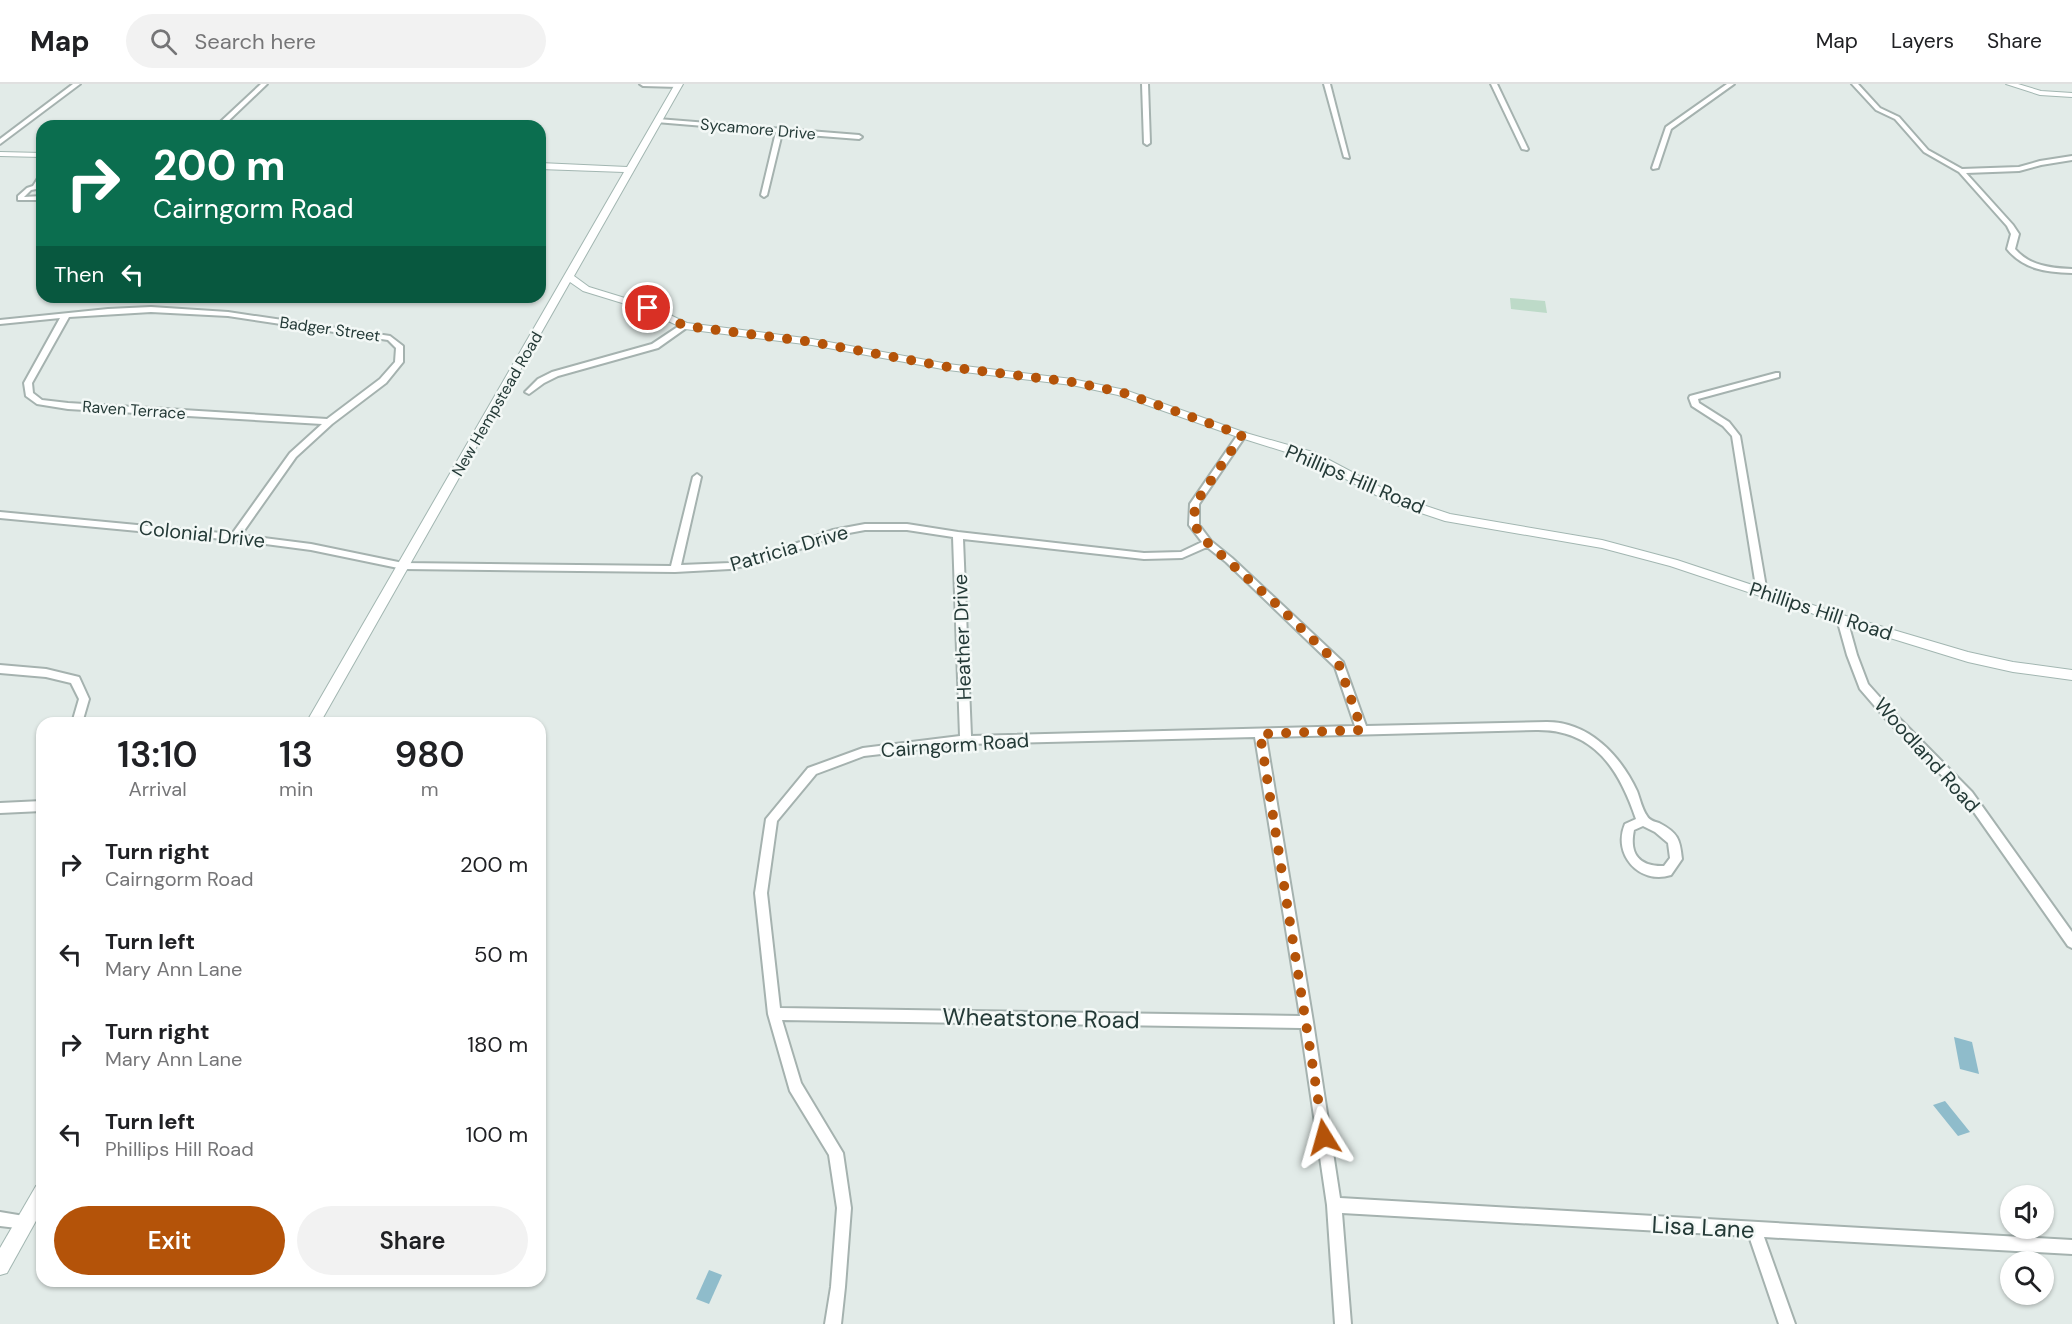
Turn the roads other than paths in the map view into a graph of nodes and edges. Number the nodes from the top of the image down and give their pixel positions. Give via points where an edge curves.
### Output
1 (77, 84) edge
2 (264, 84) edge
3 (643, 84) edge
4 (1145, 84) edge
5 (1328, 84) edge
6 (1494, 84) edge
7 (1731, 84) edge
8 (1855, 84) edge
9 (2010, 84) edge
10 (679, 85) edge
11 (2072, 95) edge
12 (225, 120) edge
13 (658, 121) junction
14 (779, 131) junction
15 (859, 137) dead end
16 (0, 142) edge
17 (1147, 143) dead end
18 (1525, 149) dead end
19 (0, 154) edge
20 (36, 155) edge
21 (1347, 157) dead end
22 (2072, 158) edge
23 (546, 166) edge
24 (1655, 168) dead end
25 (631, 170) junction
26 (1961, 171) junction
27 (36, 188) edge
28 (764, 195) dead end
29 (36, 198) edge
30 (2072, 271) edge
31 (570, 278) junction
32 (65, 317) junction
33 (0, 321) edge
34 (685, 326) junction
35 (1776, 375) dead end
36 (528, 392) dead end
37 (329, 422) junction
38 (1242, 435) junction
39 (698, 477) dead end
40 (2, 517) edge
41 (958, 535) junction
42 (234, 537) junction
43 (1208, 543) junction
44 (403, 566) junction
45 (675, 569) junction
46 (1762, 593) junction
47 (1842, 619) junction
48 (0, 669) edge
49 (2072, 675) edge
50 (79, 717) edge
51 (316, 717) edge
52 (1362, 730) junction
53 (1260, 734) junction
54 (966, 740) junction
55 (36, 806) edge
56 (0, 808) edge
57 (1643, 821) junction
58 (2072, 942) edge
59 (774, 1014) junction
60 (1307, 1022) junction
61 (36, 1203) edge
62 (1334, 1205) junction
63 (0, 1219) edge
64 (25, 1222) junction
65 (1754, 1230) junction
66 (2072, 1246) edge
67 (0, 1266) edge
68 (833, 1324) edge
69 (1344, 1324) edge
70 (1787, 1324) edge

1 - 16 street
2 - 12 street
3 - 10 street
4 - 17 street
5 - 21 street
6 - 18 street
7 - 24 street via 1668,128
8 - 26 street via 1878,110 1897,118 1926,151
9 - 11 street via 2040,93
10 - 13 street, New Hempstead Road
13 - 14 street, Sycamore Drive
13 - 25 street, New Hempstead Road
14 - 15 street, Sycamore Drive
14 - 28 street
19 - 20 street
22 - 26 street via 2019,169
23 - 25 street
25 - 31 street, New Hempstead Road
26 - 30 street via 2010,225 2015,234 2011,249 2018,258 2032,266
27 - 29 street via 23,193 20,199
31 - 34 street, Phillips Hill Road via 586,289 648,308
31 - 44 street, New Hempstead Road
32 - 33 street, Badger Street
32 - 37 street, Raven Terrace via 28,382 29,394 40,402
32 - 37 street, Badger Street via 127,309 175,310 390,338 400,348 399,362 383,381
34 - 36 street via 655,346 555,374
34 - 38 street, Phillips Hill Road via 1072,382 1121,392
35 - 46 street via 1693,398 1695,404 1726,424 1736,436
37 - 42 street, Badger Street via 293,455
38 - 43 street via 1195,504 1194,525
38 - 46 street, Phillips Hill Road via 1312,456 1395,500 1449,518 1602,544
39 - 45 street
40 - 42 street, Colonial Drive
41 - 43 street, Patricia Drive via 1144,556 1182,555
41 - 45 street, Patricia Drive via 907,527 865,527 836,532 753,561
41 - 54 street, Heather Drive
42 - 44 street, Colonial Drive via 311,547
43 - 52 street via 1339,665
44 - 45 street, Patricia Drive
44 - 51 street, New Hempstead Road
46 - 47 street, Phillips Hill Road
47 - 49 street, Phillips Hill Road via 1968,657
47 - 58 street, Woodland Road via 1864,686 1968,795
48 - 50 street via 75,680 84,699
52 - 53 street, Cairngorm Road
52 - 57 street, Cairngorm Road via 1563,727 1588,738 1614,759 1632,787
53 - 54 street, Cairngorm Road
53 - 60 street
54 - 59 street, Cairngorm Road via 863,752 812,771 772,819 761,893
55 - 56 street
57 - 57 street via 1674,842 1676,859 1667,871 1648,871 1629,858 1624,840 1629,827
59 - 60 street, Wheatstone Road
59 - 68 street, Cairngorm Road via 795,1086 836,1153 844,1208
60 - 62 street
61 - 64 street
62 - 65 street, Lisa Lane
62 - 69 street
63 - 64 street
64 - 67 street
65 - 66 street, Lisa Lane
65 - 70 street

